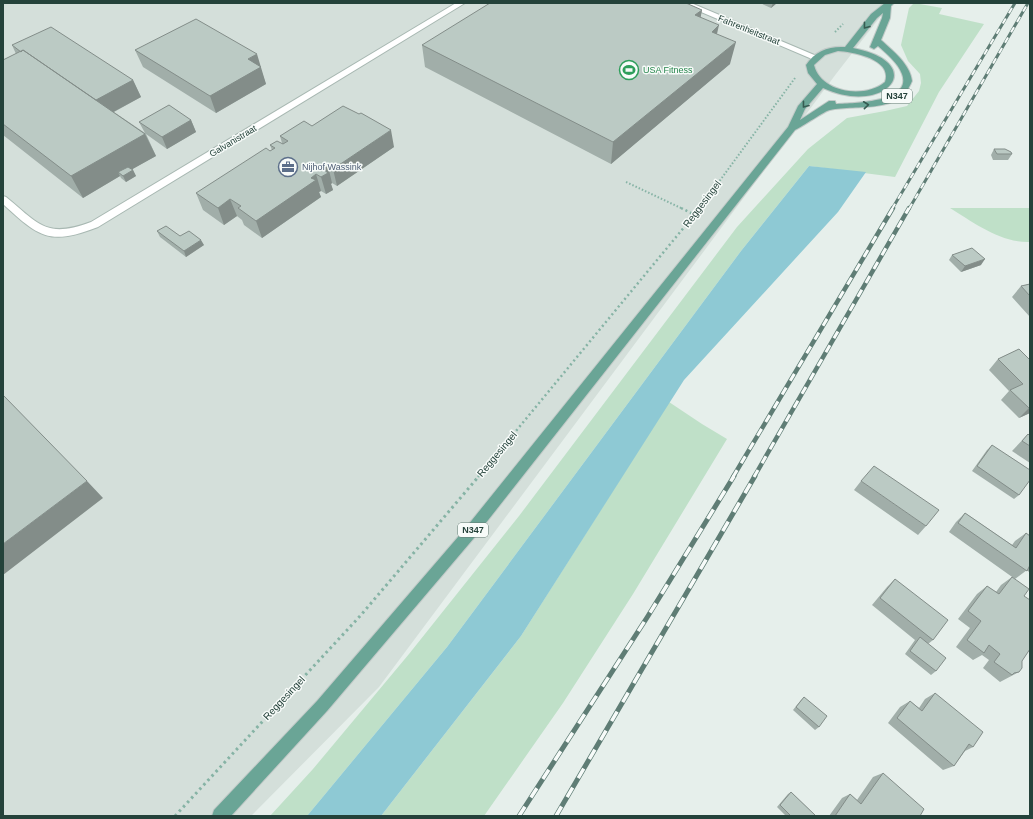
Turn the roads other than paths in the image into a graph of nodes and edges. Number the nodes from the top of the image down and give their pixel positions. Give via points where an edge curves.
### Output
1 (461, 3) edge
2 (684, 3) edge
3 (888, 5) edge
4 (876, 40) junction
5 (848, 49) junction
6 (871, 56) junction
7 (815, 57) junction
8 (822, 84) junction
9 (844, 93) junction
10 (827, 107) junction
11 (792, 128) junction
12 (3, 199) edge
13 (220, 816) edge

1 - 12 street, Galvanistraat via 108,217 87,227 65,232 39,229
2 - 7 street, Fahrenheitstraat
3 - 4 main road via 886,18
3 -> 5 main road via 874,16
4 - 6 main road
10 -> 4 main road, N347 via 875,104 904,91 908,80 905,71 891,53
5 - 6 main road, N347
5 - 7 main road, N347 via 828,50
6 - 9 main road, N347 via 888,69 891,77 889,84 871,94
7 - 8 main road via 810,65 813,75
8 - 9 main road, N347
8 -> 11 main road, N347 via 801,108
9 - 10 main road, N347
10 - 11 main road, N347
11 - 13 main road, N347 via 469,534 322,706

